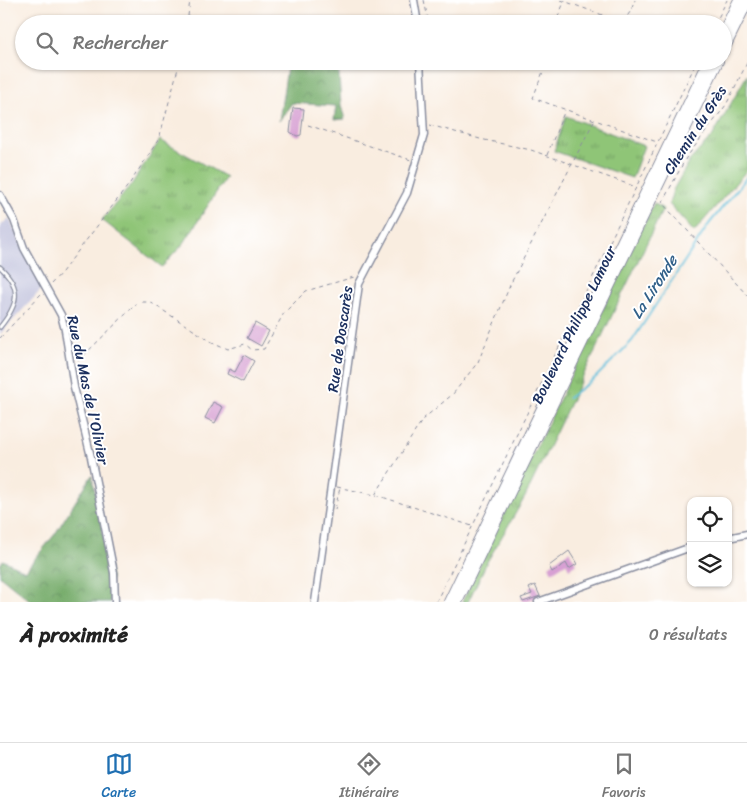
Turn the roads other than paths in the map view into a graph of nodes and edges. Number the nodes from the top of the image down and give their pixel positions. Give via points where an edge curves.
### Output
1 (414, 0) edge
2 (739, 0) edge
3 (747, 2) edge
4 (416, 15) edge
5 (732, 15) edge
6 (732, 33) edge
7 (421, 70) edge
8 (705, 70) edge
9 (714, 70) edge
10 (0, 194) edge
11 (0, 268) edge
12 (0, 326) edge
13 (747, 534) edge
14 (732, 537) edge
15 (687, 548) edge
16 (115, 602) edge
17 (315, 602) edge
18 (449, 602) edge
19 (457, 602) edge
20 (538, 602) edge

1 - 4 street
2 - 5 main road
3 - 6 main road
7 - 17 street, Rue de Doscarès via 424,135 406,193 359,284
8 - 18 main road, Boulevard Philippe Lamour
9 - 19 main road, Boulevard Philippe Lamour
10 - 16 street, Rue du Mas de l'Olivier via 24,248 61,315 114,574
11 - 12 lane via 13,283 16,298 12,313
13 - 14 street
15 - 20 street

